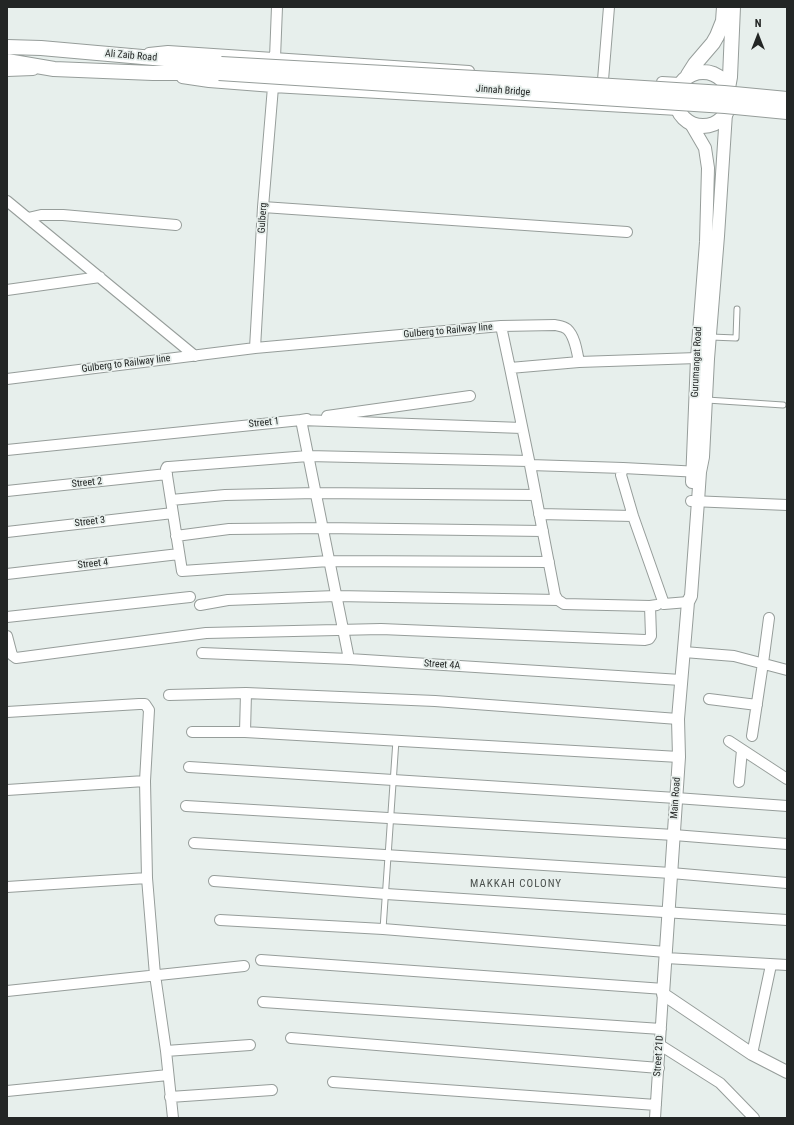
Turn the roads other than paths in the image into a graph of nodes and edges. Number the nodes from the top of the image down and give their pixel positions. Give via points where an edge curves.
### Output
1 (277, 7) edge
2 (609, 7) edge
3 (724, 7) edge
4 (733, 7) edge
5 (7, 40) edge
6 (7, 47) edge
7 (41, 48) junction
8 (125, 55) junction
9 (274, 58) junction
10 (7, 61) edge
11 (220, 68) junction
12 (54, 69) junction
13 (7, 70) edge
14 (152, 73) junction
15 (684, 79) junction
16 (603, 80) junction
17 (273, 87) junction
18 (728, 89) junction
19 (787, 96) edge
20 (787, 99) edge
21 (678, 110) junction
22 (727, 112) junction
23 (787, 112) edge
24 (787, 116) edge
25 (691, 124) junction
26 (7, 201) edge
27 (263, 207) junction
28 (28, 218) junction
29 (176, 225) dead end
30 (627, 232) dead end
31 (100, 277) junction
32 (7, 290) edge
33 (737, 309) dead end
34 (501, 326) junction
35 (710, 337) junction
36 (255, 348) junction
37 (195, 356) junction
38 (702, 358) junction
39 (578, 362) junction
40 (510, 368) junction
41 (7, 379) edge
42 (470, 396) dead end
43 (706, 400) junction
44 (783, 405) dead end
45 (301, 420) junction
46 (522, 428) junction
47 (7, 450) edge
48 (308, 456) junction
49 (530, 463) junction
50 (623, 468) junction
51 (696, 471) junction
52 (167, 474) junction
53 (7, 491) edge
54 (316, 492) junction
55 (536, 495) junction
56 (171, 500) junction
57 (695, 501) junction
58 (787, 505) edge
59 (173, 513) junction
60 (539, 514) junction
61 (633, 516) junction
62 (323, 528) junction
63 (542, 530) junction
64 (7, 532) edge
65 (176, 536) junction
66 (179, 554) junction
67 (329, 561) junction
68 (549, 562) junction
69 (7, 574) edge
70 (336, 596) junction
71 (190, 597) dead end
72 (558, 600) junction
73 (688, 602) junction
74 (664, 604) junction
75 (200, 605) dead end
76 (650, 606) junction
77 (7, 617) edge
78 (768, 618) dead end
79 (343, 630) junction
80 (7, 636) edge
81 (684, 652) junction
82 (202, 653) dead end
83 (349, 659) junction
84 (763, 663) junction
85 (787, 670) edge
86 (681, 680) junction
87 (246, 693) junction
88 (169, 695) dead end
89 (709, 699) dead end
90 (757, 705) junction
91 (7, 712) edge
92 (678, 719) junction
93 (192, 732) dead end
94 (245, 732) junction
95 (752, 736) dead end
96 (396, 740) junction
97 (729, 741) dead end
98 (742, 750) junction
99 (679, 757) junction
100 (189, 767) dead end
101 (787, 779) edge
102 (393, 780) junction
103 (145, 781) junction
104 (739, 782) dead end
105 (7, 790) edge
106 (676, 798) junction
107 (186, 806) dead end
108 (787, 806) edge
109 (391, 818) junction
110 (674, 835) junction
111 (194, 843) dead end
112 (787, 844) edge
113 (388, 855) junction
114 (671, 873) junction
115 (147, 878) junction
116 (214, 881) dead end
117 (787, 883) edge
118 (7, 887) edge
119 (386, 894) junction
120 (669, 912) junction
121 (220, 920) dead end
122 (787, 920) edge
123 (383, 930) junction
124 (666, 955) junction
125 (261, 960) dead end
126 (771, 965) junction
127 (787, 965) edge
128 (244, 966) dead end
129 (155, 975) junction
130 (7, 991) edge
131 (664, 992) junction
132 (263, 1002) dead end
133 (661, 1029) junction
134 (290, 1038) dead end
135 (250, 1045) dead end
136 (660, 1045) junction
137 (166, 1051) junction
138 (752, 1054) junction
139 (659, 1068) junction
140 (787, 1072) edge
141 (168, 1075) junction
142 (333, 1082) dead end
143 (272, 1090) dead end
144 (7, 1091) edge
145 (170, 1097) junction
146 (656, 1105) junction
147 (172, 1118) edge
148 (655, 1118) edge
149 (754, 1118) edge

1 - 9 street
2 - 16 street
3 - 15 main road via 723,21 717,36
4 - 18 main road
5 - 7 street, Ali Zaib Road
6 - 7 main road, Ali Zaib Road
7 - 8 main road, Ali Zaib Road
8 - 9 street via 168,51
8 - 11 main road, Ali Zaib Road
9 - 16 street
10 - 12 main road, Ali Zaib Road
11 - 14 main road, Ali Zaib Road
11 - 20 main road, Jinnah Bridge, bridge via 548,82
11 - 23 main road, Jinnah Bridge, bridge
12 - 13 street, Ali Zaib Road
12 - 14 main road, Ali Zaib Road
14 - 17 street via 209,82
15 - 16 street
15 - 18 main road via 700,72 711,73 722,78
15 - 21 main road via 676,92
17 - 21 street
17 - 27 street, Gulberg
18 - 19 street
18 - 22 main road via 730,101
21 - 25 main road
22 - 24 street
22 - 25 main road via 717,123 704,126
22 - 35 street
25 - 38 street, Gurumangat Road via 705,148 708,168
26 - 28 street
27 - 30 street
27 - 36 street, Gulberg
28 - 29 street via 63,215
28 - 31 street
31 - 32 street
31 - 37 street
33 - 35 lane via 736,338
34 - 36 street, Gulberg to Railway line
34 - 39 street via 562,326 572,335
34 - 40 street, Gulberg to Railway line
35 - 38 street
36 - 37 street, Gulberg to Railway line
37 - 41 street, Gulberg to Railway line
38 - 39 street
38 - 43 street
38 - 51 street, Gurumangat Road
39 - 40 street
40 - 46 street, Gulberg to Railway line
42 - 45 street
43 - 44 lane
43 - 51 street via 703,457
45 - 46 street, Street 1
45 - 47 street, Street 1
45 - 48 street
46 - 49 street, Gulberg to Railway line
48 - 49 street
48 - 52 street via 167,467
48 - 54 street
49 - 50 street
49 - 55 street, Gulberg to Railway line
50 - 51 street
50 - 61 street via 621,475
51 - 57 street, Main Road
52 - 53 street, Street 2
52 - 56 street
54 - 55 street
54 - 56 street via 225,495
54 - 62 street
55 - 60 street, Gulberg to Railway line
56 - 59 street
57 - 58 street
57 - 73 street, Main Road via 691,596
59 - 64 street, Street 3
59 - 65 street
60 - 61 street
60 - 63 street, Gulberg to Railway line
61 - 74 street
62 - 63 street
62 - 65 street via 229,529
62 - 67 street
63 - 68 street, Gulberg to Railway line
65 - 66 street
66 - 67 street via 182,571
66 - 69 street, Street 4
67 - 68 street
67 - 70 street
68 - 72 street, Gulberg to Railway line
70 - 72 street
70 - 75 street via 228,600
70 - 79 street
71 - 77 street
72 - 76 street via 564,604
73 - 74 street
73 - 81 street, Main Road
74 - 76 street
76 - 79 street via 651,636 645,640 381,629
78 - 84 street
79 - 80 street via 206,633 16,658 12,655
79 - 83 street
81 - 84 street via 734,656
81 - 86 street, Main Road
82 - 83 street, Street 4A
83 - 86 street, Street 4A
84 - 85 street
84 - 90 street
86 - 92 street, Main Road
87 - 88 street
87 - 92 street via 435,701
87 - 94 street
89 - 90 street
90 - 95 street
91 - 103 street via 146,704 149,710
92 - 99 street, Main Road
93 - 94 street
94 - 96 street
96 - 99 street
96 - 102 lane
97 - 98 street
98 - 101 street
98 - 104 street
99 - 106 street, Main Road
100 - 102 street
102 - 106 street
102 - 109 lane
103 - 105 street
103 - 115 street
106 - 108 street
106 - 110 street, Main Road
107 - 109 street
109 - 110 street
109 - 113 lane
110 - 112 street
110 - 114 street, Main Road
111 - 113 street
113 - 114 street
113 - 119 lane
114 - 117 street
114 - 120 street, Main Road
115 - 118 street
115 - 129 street
116 - 119 street
119 - 120 street
119 - 123 lane
120 - 122 street
120 - 124 street, Main Road
121 - 123 street
123 - 124 street
124 - 126 street
124 - 131 street, Main Road
125 - 131 street
126 - 127 street
126 - 138 street
128 - 129 street
129 - 130 street
129 - 137 street
131 - 133 street, Street 21D
131 - 138 street
132 - 133 street
133 - 136 street, Street 21D
134 - 139 street
135 - 137 street
136 - 139 street, Street 21D
136 - 149 street via 720,1083
137 - 141 street
138 - 140 street
139 - 146 street, Street 21D
141 - 144 street
141 - 145 street
142 - 146 street
143 - 145 street
145 - 147 street
146 - 148 street, Street 21D

